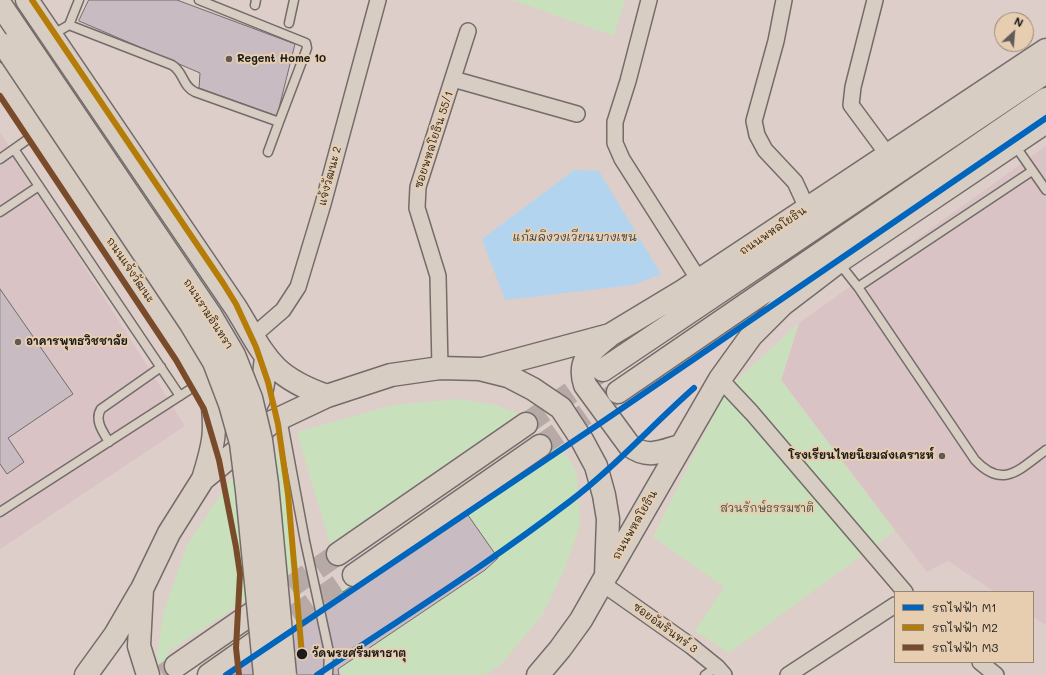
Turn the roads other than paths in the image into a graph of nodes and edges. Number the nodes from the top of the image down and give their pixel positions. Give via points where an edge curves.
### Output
1 (27, 0) edge
2 (79, 0) edge
3 (199, 0) edge
4 (294, 0) edge
5 (378, 0) edge
6 (649, 0) edge
7 (784, 0) edge
8 (875, 0) edge
9 (0, 4) edge
10 (289, 23) dead end
11 (60, 30) junction
12 (468, 31) dead end
13 (2, 42) edge
14 (1046, 50) edge
15 (1046, 72) edge
16 (453, 79) junction
17 (4, 88) edge
18 (1046, 99) edge
19 (577, 114) dead end
20 (279, 122) junction
21 (1046, 122) edge
22 (38, 131) junction
23 (1014, 144) junction
24 (14, 148) junction
25 (268, 152) dead end
26 (888, 155) junction
27 (0, 159) edge
28 (1032, 171) junction
29 (39, 186) junction
30 (1046, 190) edge
31 (807, 208) junction
32 (0, 212) edge
33 (838, 262) junction
34 (700, 280) junction
35 (858, 287) junction
36 (610, 335) junction
37 (253, 336) junction
38 (266, 358) junction
39 (161, 367) junction
40 (440, 368) junction
41 (480, 369) junction
42 (603, 370) tunnel mouth
43 (720, 379) junction
44 (207, 387) junction
45 (618, 392) tunnel mouth
46 (180, 396) junction
47 (327, 396) junction
48 (282, 417) junction
49 (526, 424) tunnel mouth
50 (109, 442) junction
51 (540, 446) tunnel mouth
52 (680, 446) junction
53 (1046, 450) edge
54 (203, 479) junction
55 (0, 512) edge
56 (338, 554) tunnel mouth
57 (354, 575) tunnel mouth
58 (604, 580) junction
59 (142, 589) junction
60 (904, 591) edge
61 (894, 606) edge
62 (254, 612) tunnel mouth
63 (266, 635) tunnel mouth
64 (176, 666) tunnel mouth
65 (715, 672) edge
66 (86, 675) edge
67 (148, 675) edge
68 (209, 675) edge
69 (265, 675) edge
70 (285, 675) edge
71 (328, 675) edge
72 (538, 675) edge
73 (788, 675) edge

1 - 11 main road
2 - 11 lane
3 - 20 lane via 306,43 307,48
4 - 10 lane
5 - 37 street, แจ้งวัฒนะ 2 via 298,287 283,310
6 - 34 street via 616,122 615,143 622,160
7 - 31 street via 776,41 754,121 757,135 765,150 795,182
8 - 26 street via 853,87 851,105
9 - 70 main road, ถนนรามอินทรา, bridge via 211,316 234,355 251,398 261,440
11 - 20 lane via 172,65 180,72 186,86 195,92
11 - 37 main road
12 - 16 street, ซอยพหลโยธิน 55/1
13 - 69 main road, ถนนรามอินทรา, bridge via 214,362 241,443
14 - 26 main road, ถนนพหลโยธิน
15 - 42 main road, ถนนพหลโยธิน
16 - 19 street
16 - 40 street, ซอยพหลโยธิน 55/1 via 416,199 438,276
17 - 22 main road, ถนนแจ้งวัฒนะ
18 - 45 main road
20 - 25 lane
21 - 23 main road, ถนนพหลโยธิน
22 - 24 lane
22 - 44 main road, ถนนแจ้งวัฒนะ
23 - 28 lane
23 - 33 main road, ถนนพหลโยธิน
24 - 27 lane
24 - 29 lane
26 - 31 main road, ถนนพหลโยธิน
28 - 30 lane
28 - 35 lane
29 - 32 lane
29 - 39 lane
31 - 34 main road, ถนนพหลโยธิน
33 - 35 lane
33 - 43 main road, ถนนพหลโยธิน via 797,292 766,321 751,336
34 - 36 main road, ถนนพหลโยธิน
35 - 53 lane via 975,460 983,468 1000,475 1011,475
36 - 41 main road, ถนนพหลโยธิน
36 - 52 main road via 590,352 584,363 582,374 585,385 629,445 637,451 650,454
37 - 38 main road
38 - 44 main road via 261,393 252,412 240,416 227,412
38 - 47 main road via 293,382
39 - 46 lane
39 - 50 lane via 101,409 98,414 100,426
40 - 41 main road
40 - 47 main road via 391,375
41 - 58 main road via 508,376 561,408 582,440 596,466 608,519
43 - 52 main road, ถนนพหลโยธิน
43 - 60 street via 762,424
44 - 46 lane
44 - 54 main road, ถนนแจ้งวัฒนะ via 216,426
46 - 50 lane
47 - 48 main road
48 - 54 main road via 272,422
48 - 71 lane via 329,652
49 - 56 main road
50 - 55 lane
51 - 57 main road
52 - 58 main road, ถนนพหลโยธิน
54 - 59 main road via 169,533
58 - 65 street, ซอยอัมรินทร์ 3
58 - 72 main road, ถนนพหลโยธิน via 568,637
59 - 66 main road
59 - 67 main road via 139,646
61 - 73 street
62 - 64 main road
63 - 68 main road

